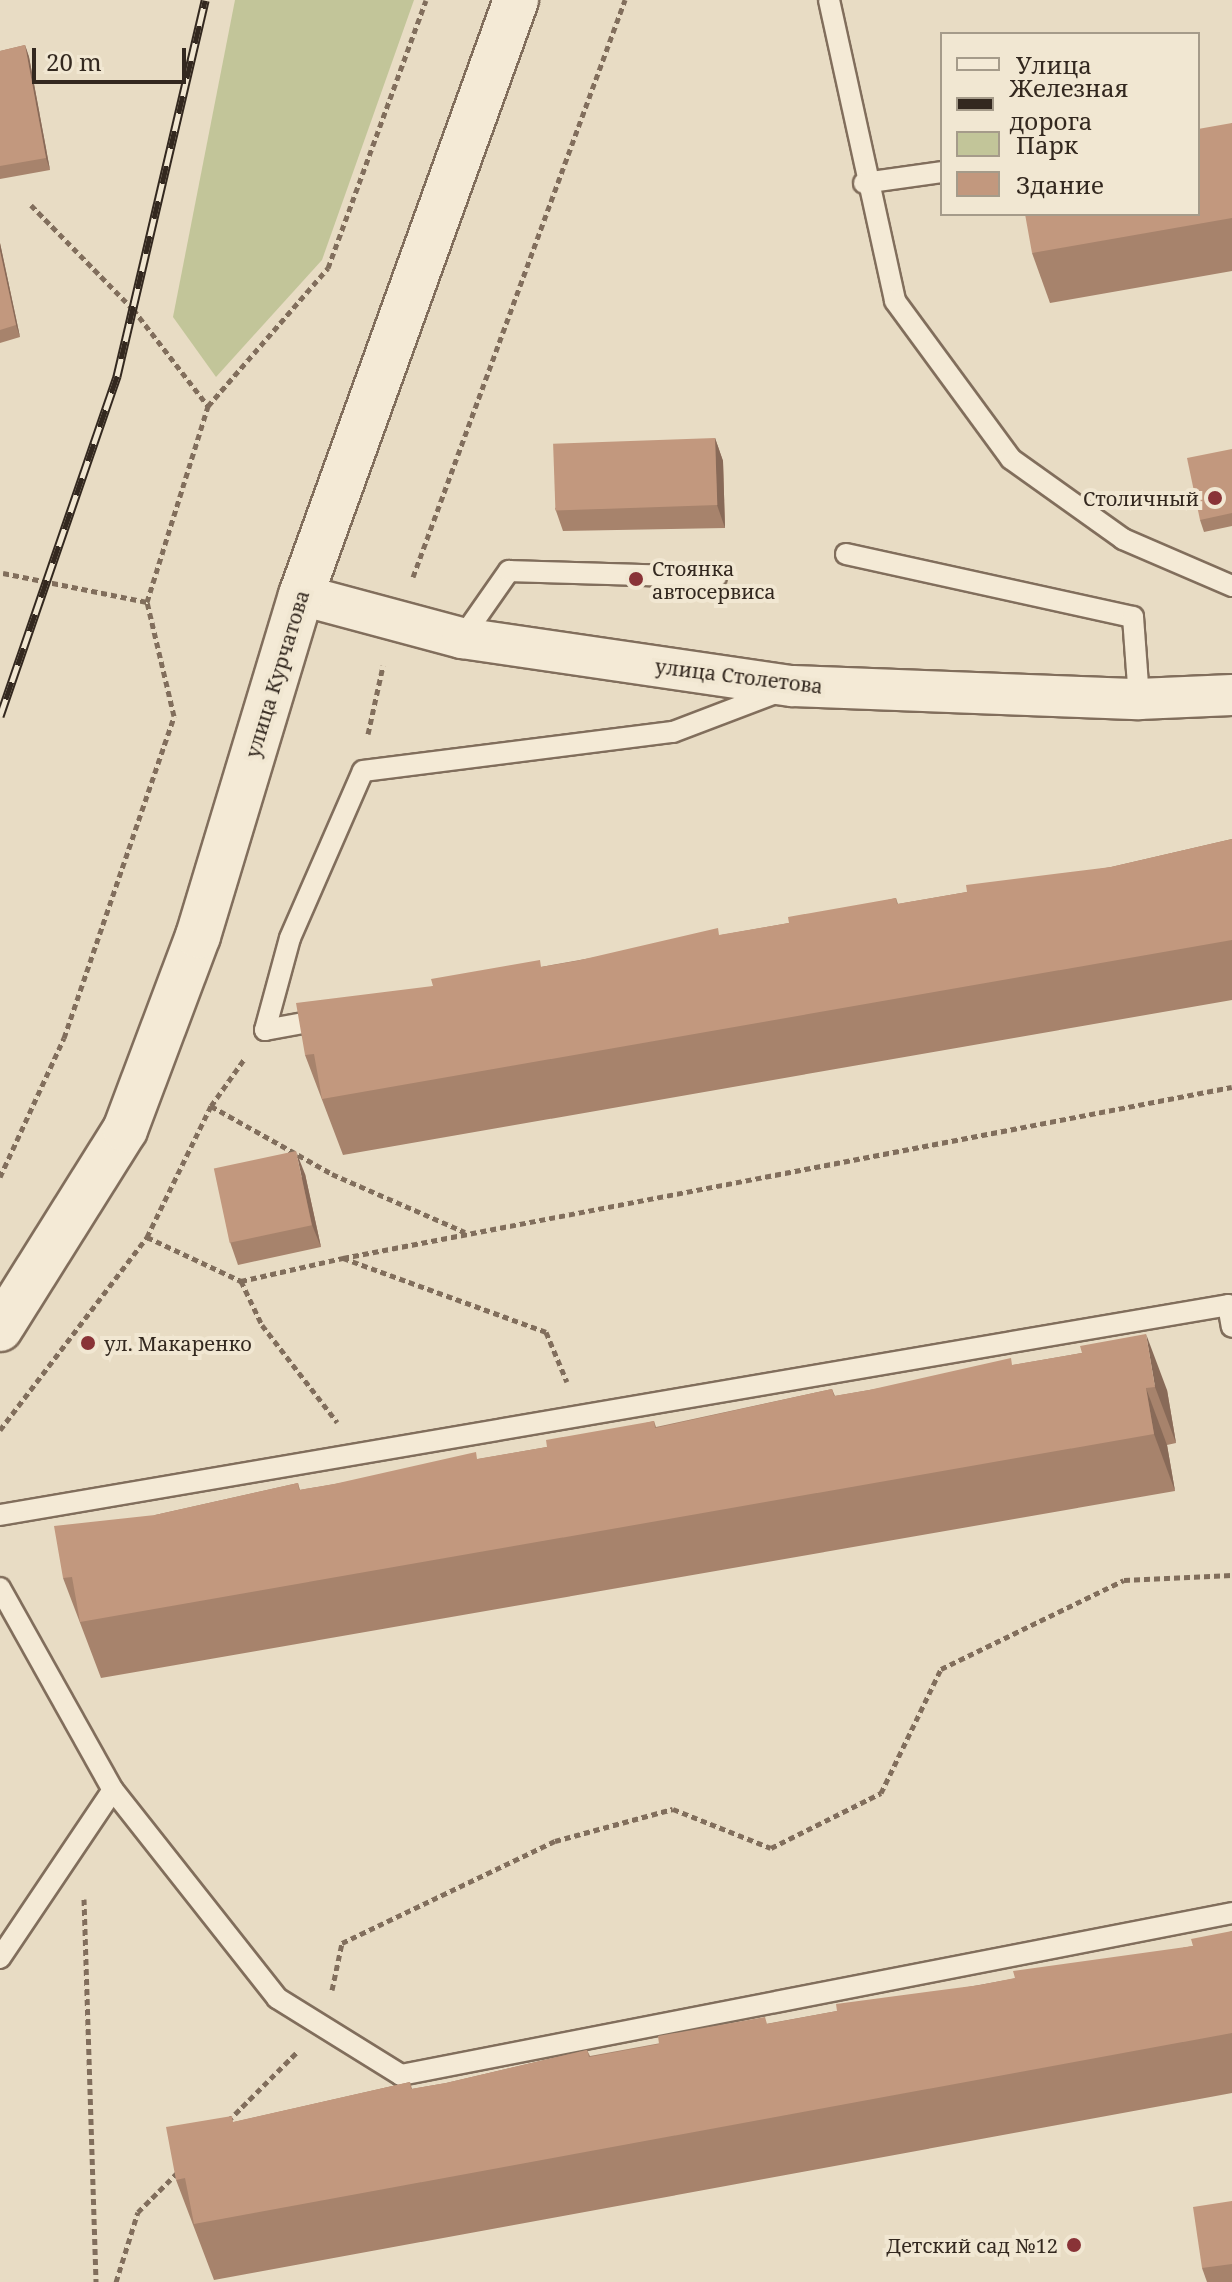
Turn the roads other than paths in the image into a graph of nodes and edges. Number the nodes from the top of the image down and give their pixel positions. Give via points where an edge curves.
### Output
1 (516, 0) edge
2 (829, 0) edge
3 (940, 172) edge
4 (864, 183) junction
5 (846, 554) dead end
6 (716, 577) dead end
7 (1232, 586) edge
8 (301, 595) junction
9 (462, 638) junction
10 (793, 686) junction
11 (1232, 695) edge
12 (1139, 699) junction
13 (343, 1015) edge
14 (1232, 1327) edge
15 (0, 1329) edge
16 (0, 1515) edge
17 (0, 1588) edge
18 (113, 1790) junction
19 (1232, 1913) edge
20 (0, 1958) edge

1 - 8 main road, улица Курчатова
2 - 4 lane
3 - 4 lane
4 - 7 lane via 895,301 1011,459 1123,539
5 - 12 lane via 1133,617
6 - 9 lane via 509,571
8 - 9 street, улица Столетова
8 - 15 main road, улица Курчатова via 198,936 125,1130
9 - 10 street, улица Столетова
10 - 12 street, улица Столетова
10 - 13 lane via 673,732 363,771 290,938 265,1030
11 - 12 street, улица Столетова
14 - 16 lane via 1228,1305
17 - 18 lane
18 - 19 lane via 277,1998 401,2075
18 - 20 lane

